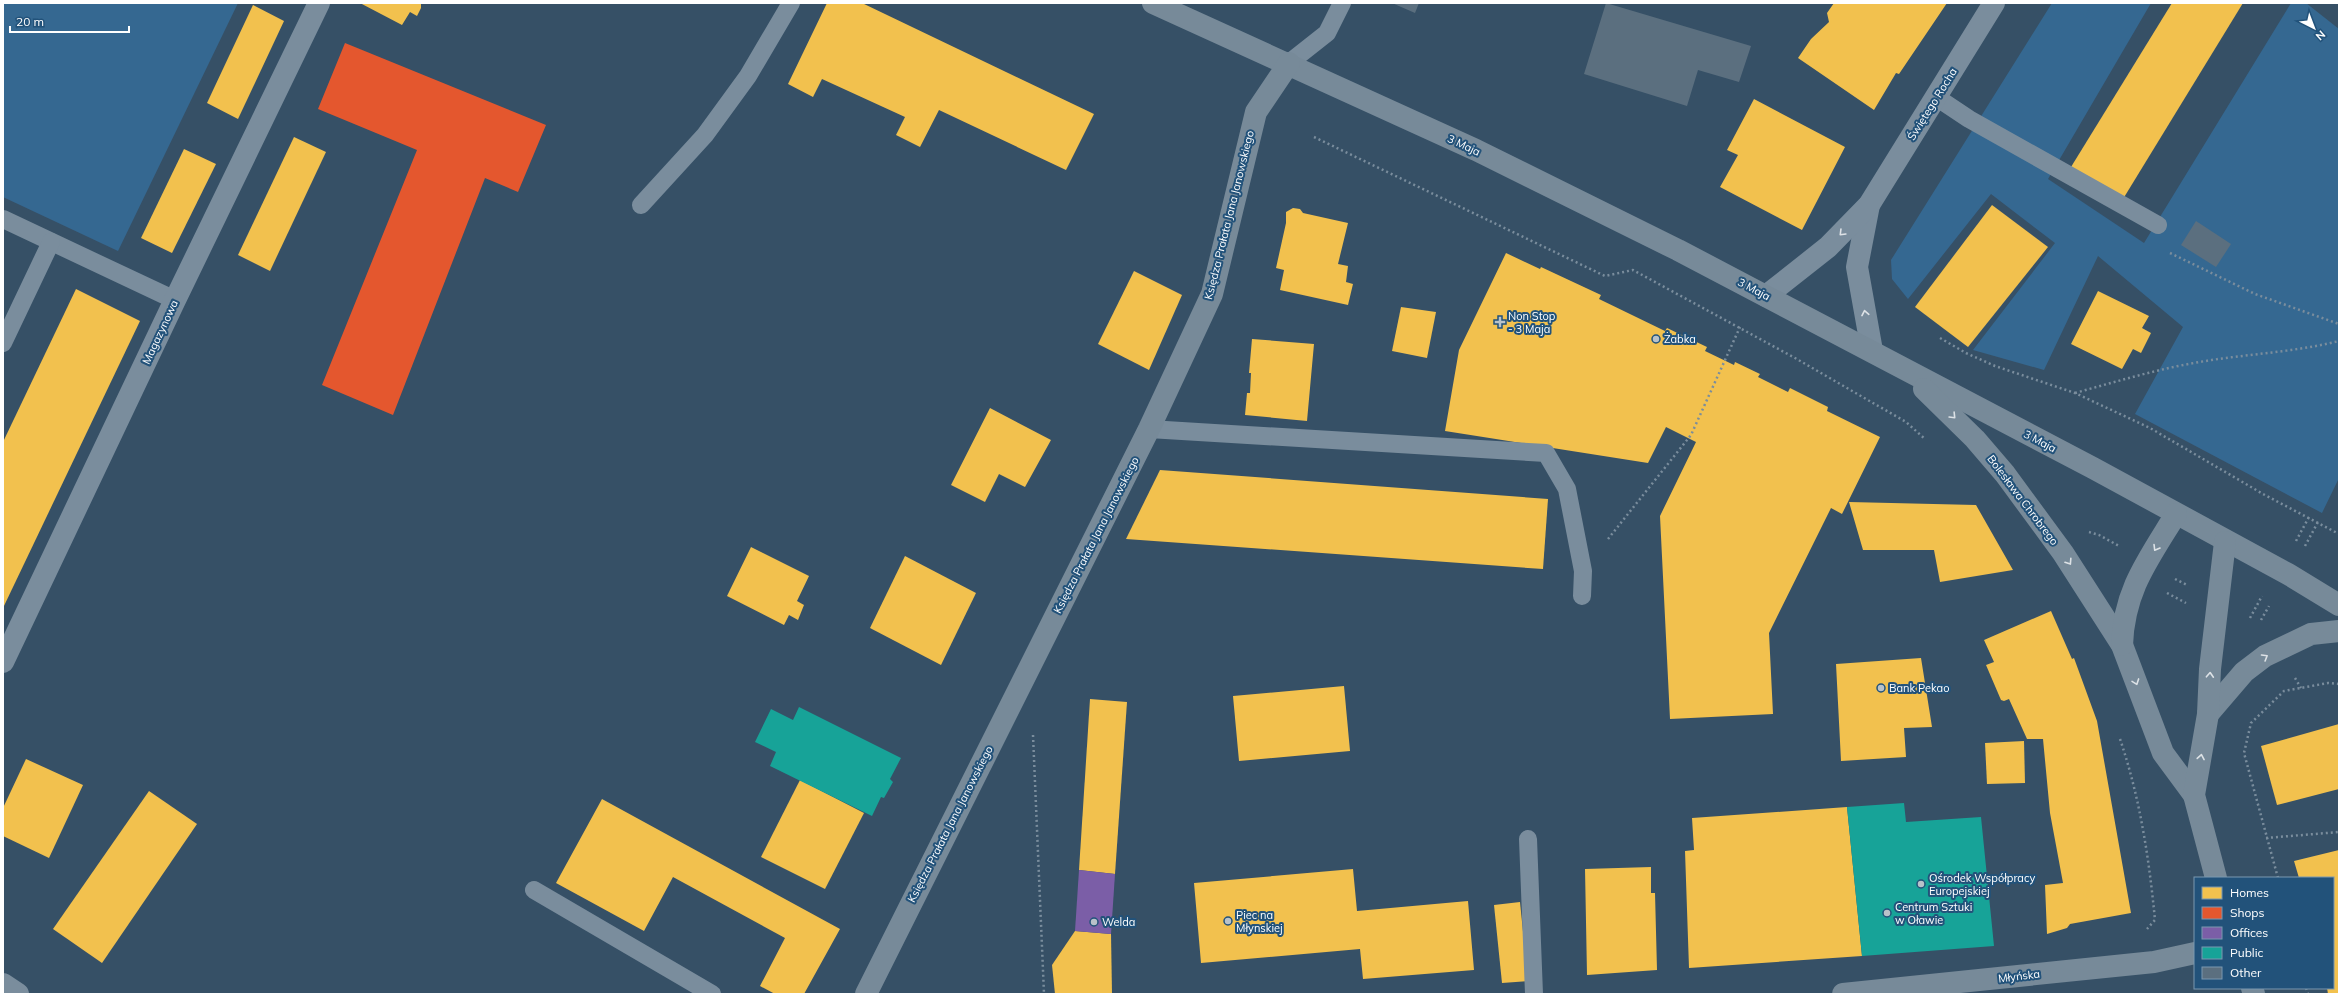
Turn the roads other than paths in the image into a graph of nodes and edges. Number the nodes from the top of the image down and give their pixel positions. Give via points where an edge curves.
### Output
1 (319, 3) edge
2 (792, 3) edge
3 (1153, 3) edge
4 (1342, 3) edge
5 (1994, 3) edge
6 (1289, 63) junction
7 (1936, 97) junction
8 (642, 205) dead end
9 (1869, 205) junction
10 (3, 219) edge
11 (2158, 226) road end
12 (51, 242) junction
13 (1766, 296) junction
14 (175, 300) junction
15 (3, 343) edge
16 (1872, 351) junction
17 (1904, 370) junction
18 (1149, 430) junction
19 (2176, 514) junction
20 (2225, 542) junction
21 (1582, 596) dead end
22 (2339, 605) edge
23 (2339, 631) edge
24 (2122, 646) junction
25 (3, 662) edge
26 (2208, 714) junction
27 (2194, 795) junction
28 (1528, 839) dead end
29 (2216, 877) edge
30 (534, 890) dead end
31 (2194, 953) edge
32 (3, 984) edge
33 (1975, 987) edge
34 (18, 994) edge
35 (712, 994) edge
36 (866, 994) edge
37 (1534, 994) edge
38 (1843, 994) edge

1 - 14 street, Magazynowa
2 - 8 lane via 748,76 705,136
3 - 6 street, 3 Maja
4 - 6 lane via 1327,33
5 - 7 street, Świętego Rocha
6 - 13 street, 3 Maja via 1482,153
6 - 18 street, Księdza Prałata Jana Janowskiego via 1256,112 1212,294
7 - 9 street, Świętego Rocha
7 - 11 lane via 1969,119
9 -> 13 street, Świętego Rocha via 1828,247
16 -> 9 street, Świętego Rocha via 1857,267
10 - 12 lane
12 - 14 lane
12 - 15 lane
13 - 16 street, 3 Maja
14 - 25 street, Magazynowa
16 - 17 street, 3 Maja
17 - 19 street, 3 Maja
17 -> 24 street, Bolesława Chrobrego via 1942,405 2006,474 2063,553
18 - 21 lane via 1546,453 1566,490 1583,571
18 - 36 street, Księdza Prałata Jana Janowskiego
19 - 20 street, 3 Maja
19 -> 24 street, Bolesława Chrobrego via 2138,577 2128,601 2123,621
20 - 22 street, 3 Maja via 2288,574
26 -> 20 street, Bolesława Chrobrego via 2210,669
26 -> 23 street via 2244,672 2265,656 2311,634
24 -> 27 street, Bolesława Chrobrego via 2163,753
27 -> 26 street, Bolesława Chrobrego
27 - 29 street, Bolesława Chrobrego
28 - 37 lane
30 - 35 lane
31 - 33 street, Młyńska via 2154,962
32 - 34 street
33 - 38 street, Młyńska

